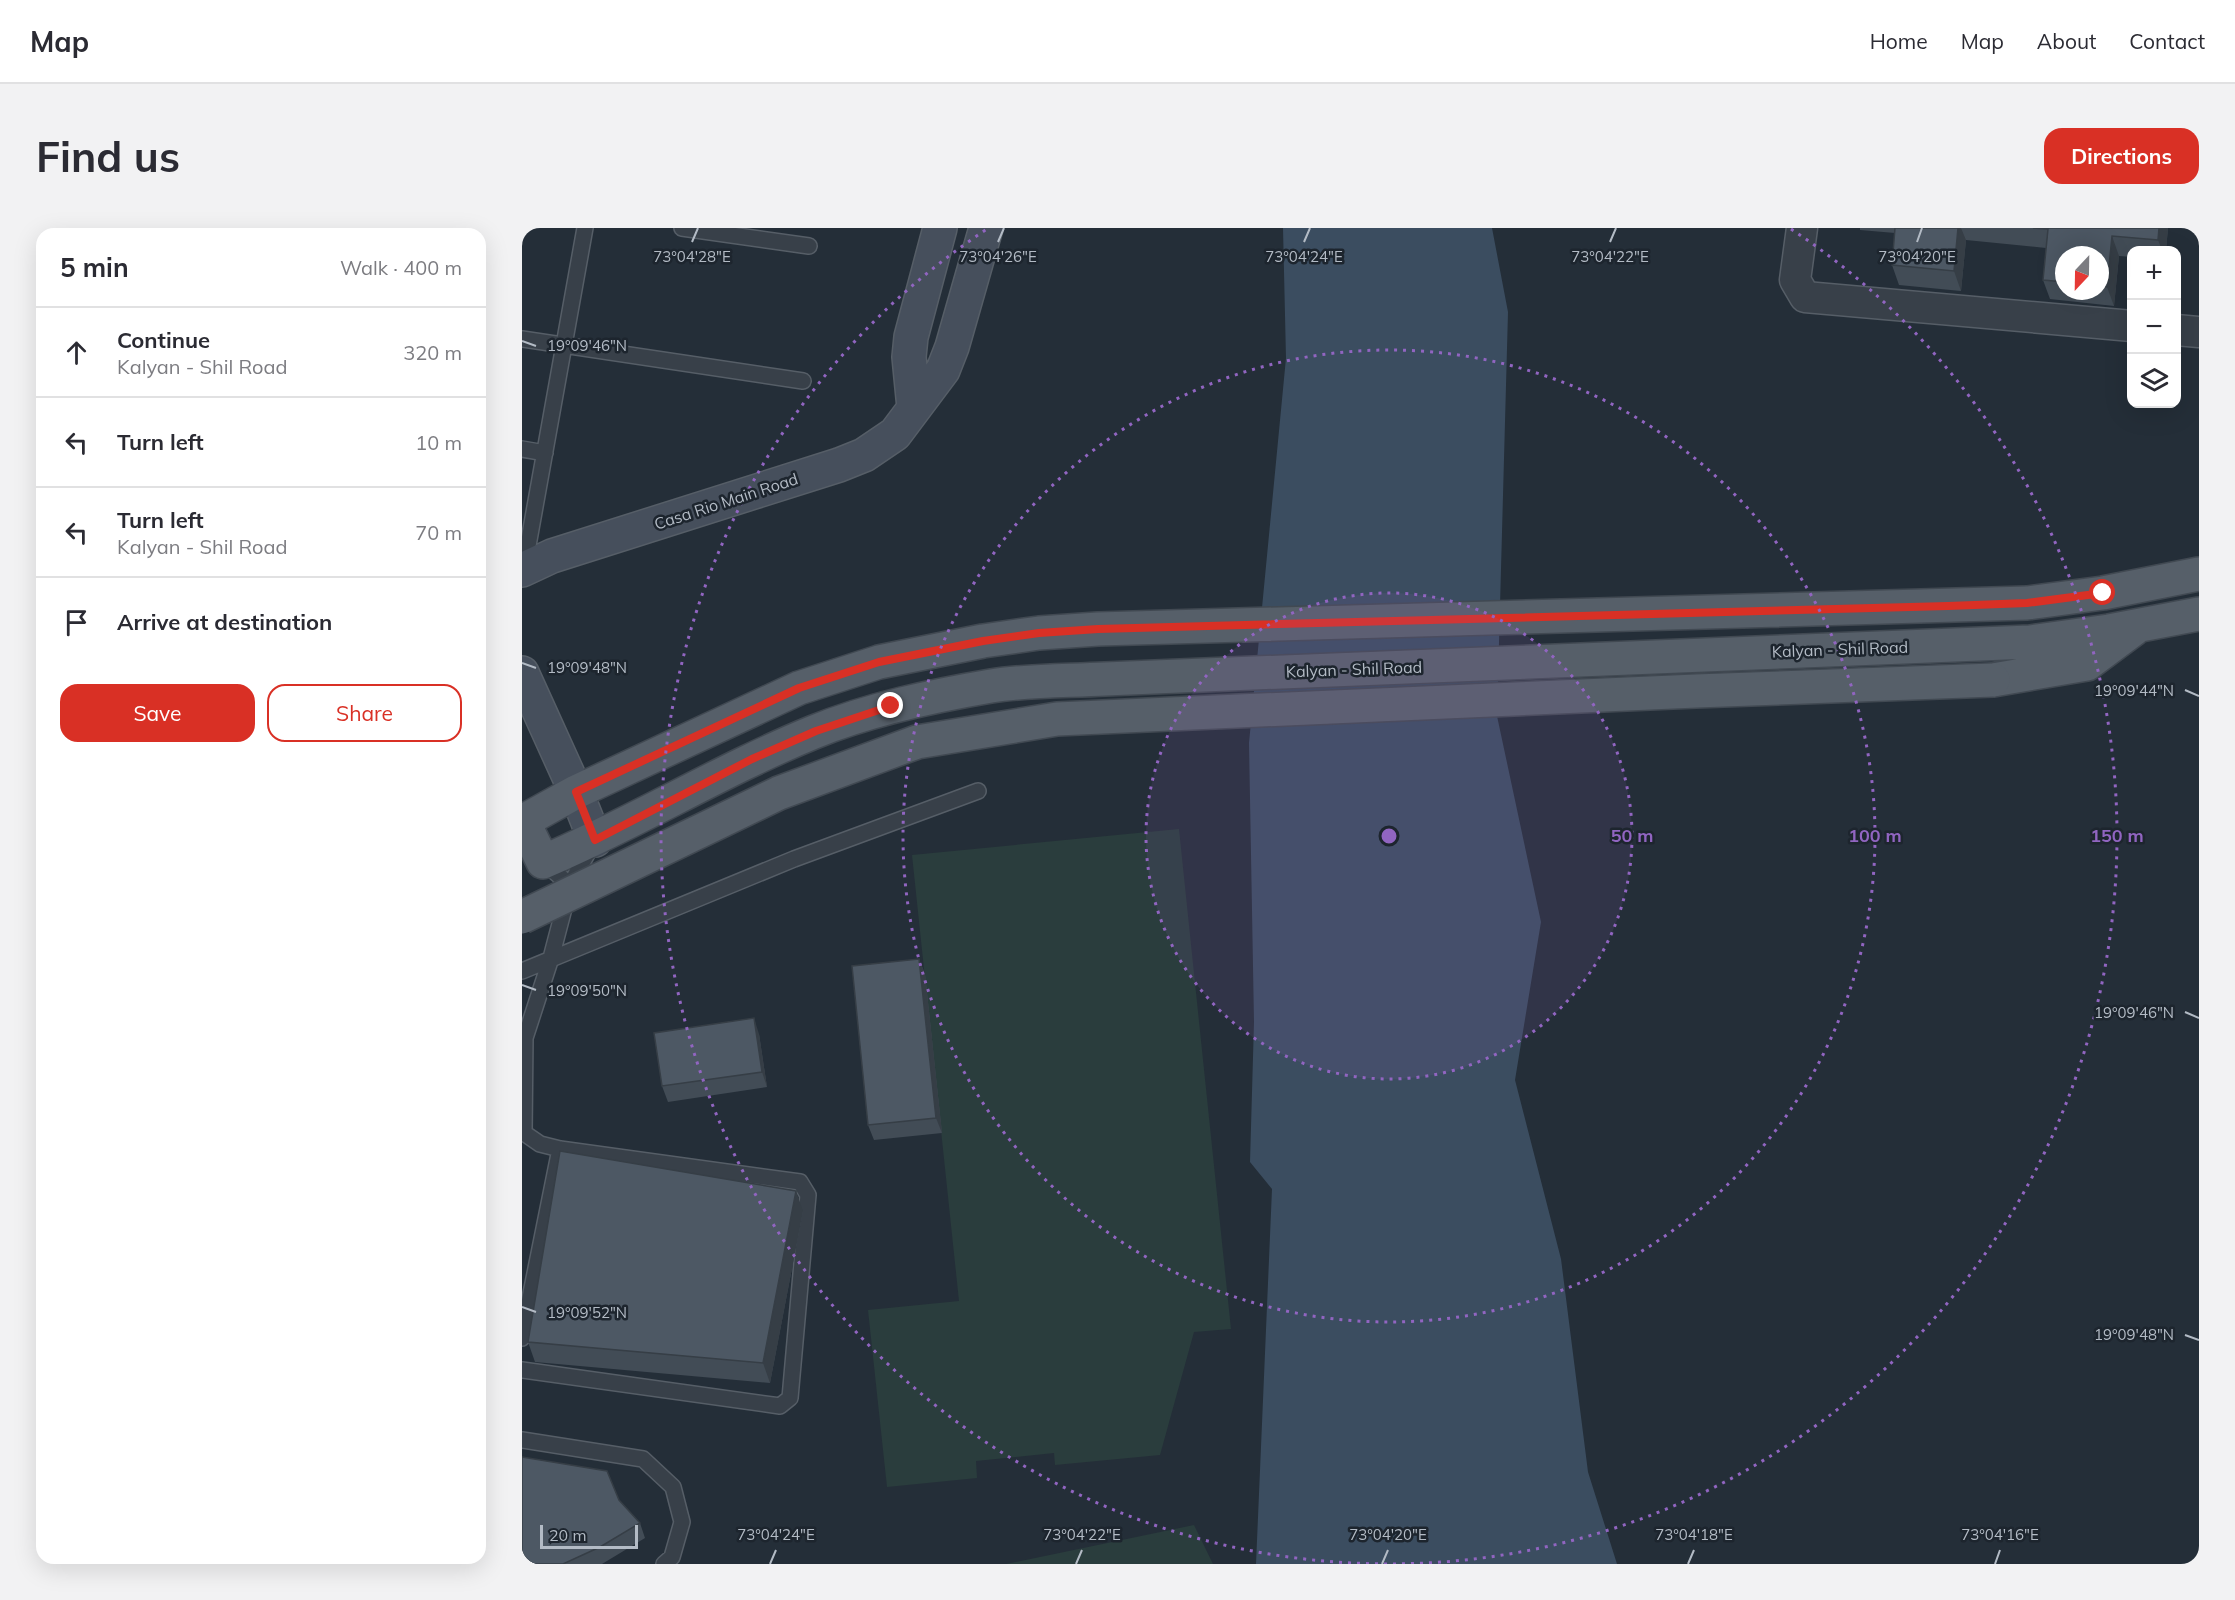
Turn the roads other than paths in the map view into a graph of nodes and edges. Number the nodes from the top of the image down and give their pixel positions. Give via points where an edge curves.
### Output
1 (585, 228) edge
2 (681, 228) edge
3 (940, 228) edge
4 (986, 228) edge
5 (1802, 228) edge
6 (809, 246) dead end
7 (2127, 326) edge
8 (2181, 330) edge
9 (2199, 332) edge
10 (522, 339) edge
11 (564, 345) junction
12 (803, 381) dead end
13 (914, 408) junction
14 (522, 449) edge
15 (545, 453) junction
16 (523, 569) edge
17 (2190, 576) edge
18 (2195, 615) edge
19 (2138, 626) junction
20 (522, 673) edge
21 (978, 790) dead end
22 (576, 792) junction
23 (522, 821) edge
24 (595, 840) junction
25 (543, 862) junction
26 (570, 885) junction
27 (522, 916) edge
28 (551, 958) junction
29 (522, 971) edge
30 (524, 1038) edge
31 (560, 1149) junction
32 (522, 1338) edge
33 (522, 1370) edge
34 (522, 1440) edge
35 (664, 1564) edge

1 - 11 lane
2 - 6 lane
3 - 13 street via 911,337
4 - 13 street, Casa Rio Main Road via 943,370
5 - 7 street via 1795,280 1805,297
8 - 9 street
10 - 11 lane
11 - 12 lane
11 - 15 lane
13 - 16 street, Casa Rio Main Road via 895,434 864,455 552,556
14 - 15 lane
15 - 16 lane
17 - 18 main road
17 - 22 main road via 2027,603 1039,633 879,662 799,688
18 - 19 main road, Kalyan - Shil Road
19 - 24 main road, Kalyan - Shil Road via 2030,642 992,686 891,706 816,731 752,759
19 - 27 main road, bridge via 2087,664 1993,680 1046,721 917,742 779,793
20 - 22 street
21 - 28 lane via 794,859
22 - 23 main road
22 - 24 street
23 - 25 main road
24 - 25 main road, Kalyan - Shil Road
24 - 26 lane
25 - 26 lane
26 - 28 lane
28 - 29 lane
28 - 30 lane
30 - 31 lane via 524,1133 540,1144
31 - 32 lane
31 - 33 lane via 800,1182 808,1195 790,1398 780,1406
34 - 35 lane via 643,1459 673,1487 682,1522 672,1557

